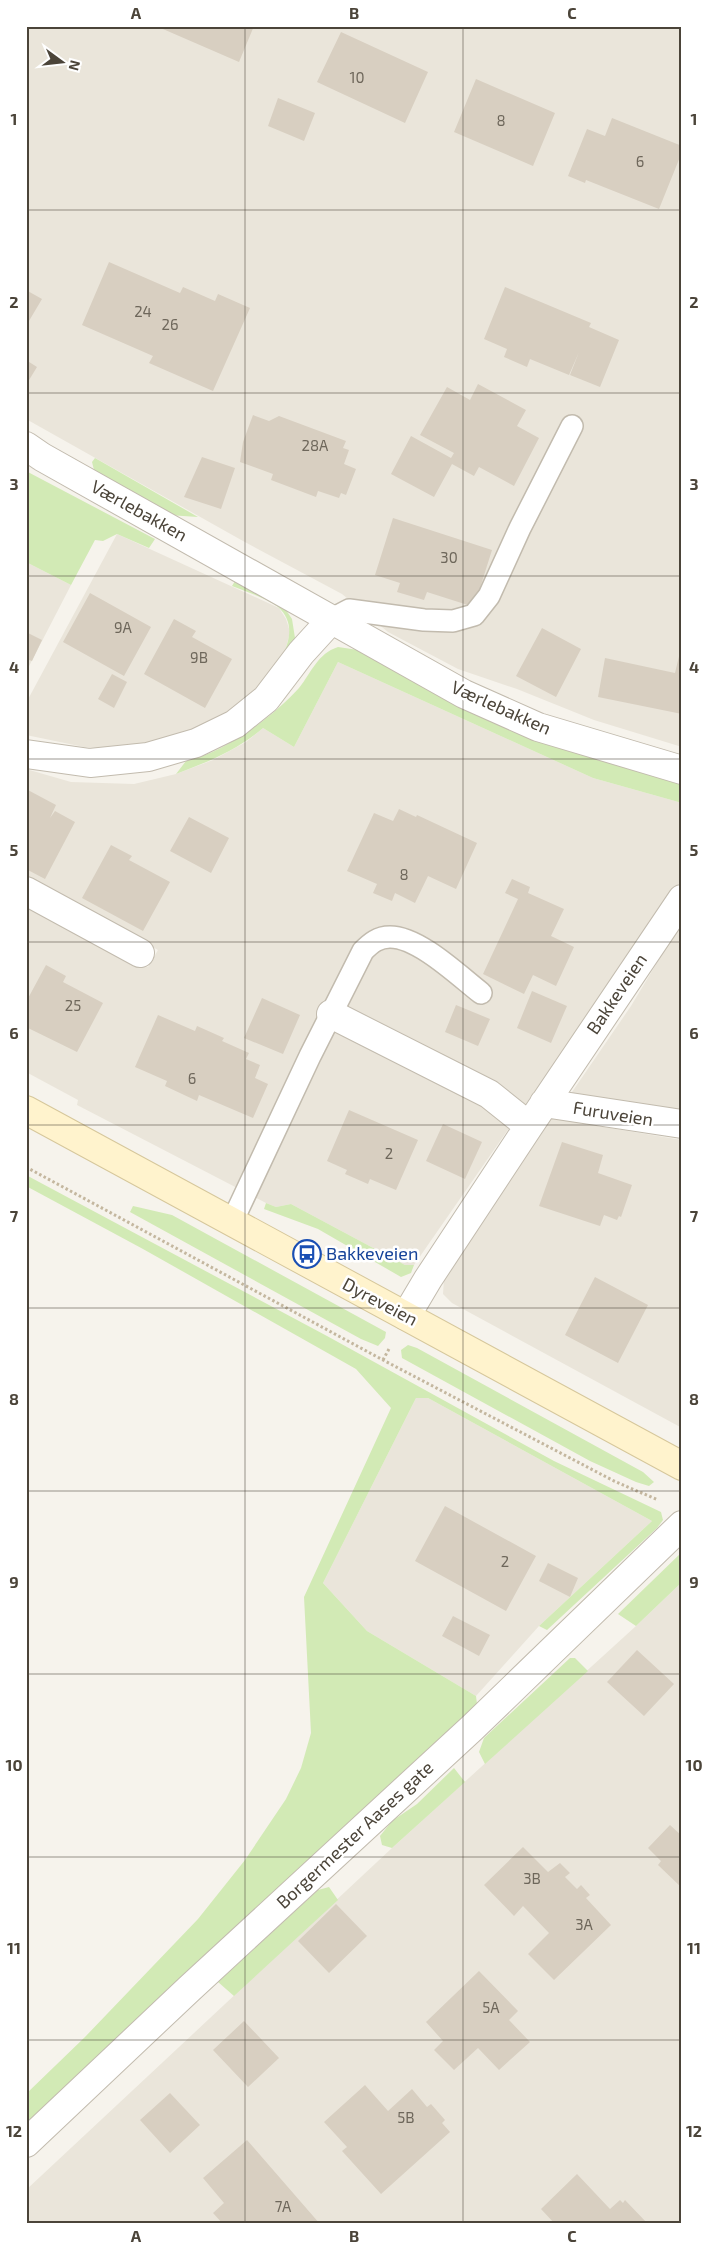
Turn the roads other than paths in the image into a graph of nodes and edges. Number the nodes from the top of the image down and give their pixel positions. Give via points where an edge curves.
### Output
1 (572, 426) dead end
2 (26, 446) edge
3 (332, 619) junction
4 (26, 754) edge
5 (682, 770) edge
6 (26, 891) edge
7 (682, 899) edge
8 (140, 952) dead end
9 (481, 993) dead end
10 (331, 1014) junction
11 (544, 1103) junction
12 (26, 1110) edge
13 (682, 1124) edge
14 (529, 1126) junction
15 (232, 1222) junction
16 (406, 1316) junction
17 (682, 1466) edge
18 (682, 1525) edge
19 (26, 2144) edge

1 - 3 lane via 489,596 474,615 453,621 424,620 350,610
2 - 3 street, Værlebakken
3 - 4 street via 266,699 235,724 196,743 148,757 90,763
3 - 5 street, Værlebakken via 464,694 530,724
6 - 8 street
7 - 11 street, Bakkeveien
9 - 10 lane via 429,953 406,941 383,938 363,950
10 - 14 street via 490,1094
10 - 15 lane
11 - 13 street, Furuveien
11 - 14 street, Bakkeveien
12 - 15 main road, Dyreveien
14 - 16 street, Bakkeveien
15 - 16 main road, Dyreveien
16 - 17 main road, Dyreveien
18 - 19 street, Borgermester Aases gate via 472,1728

